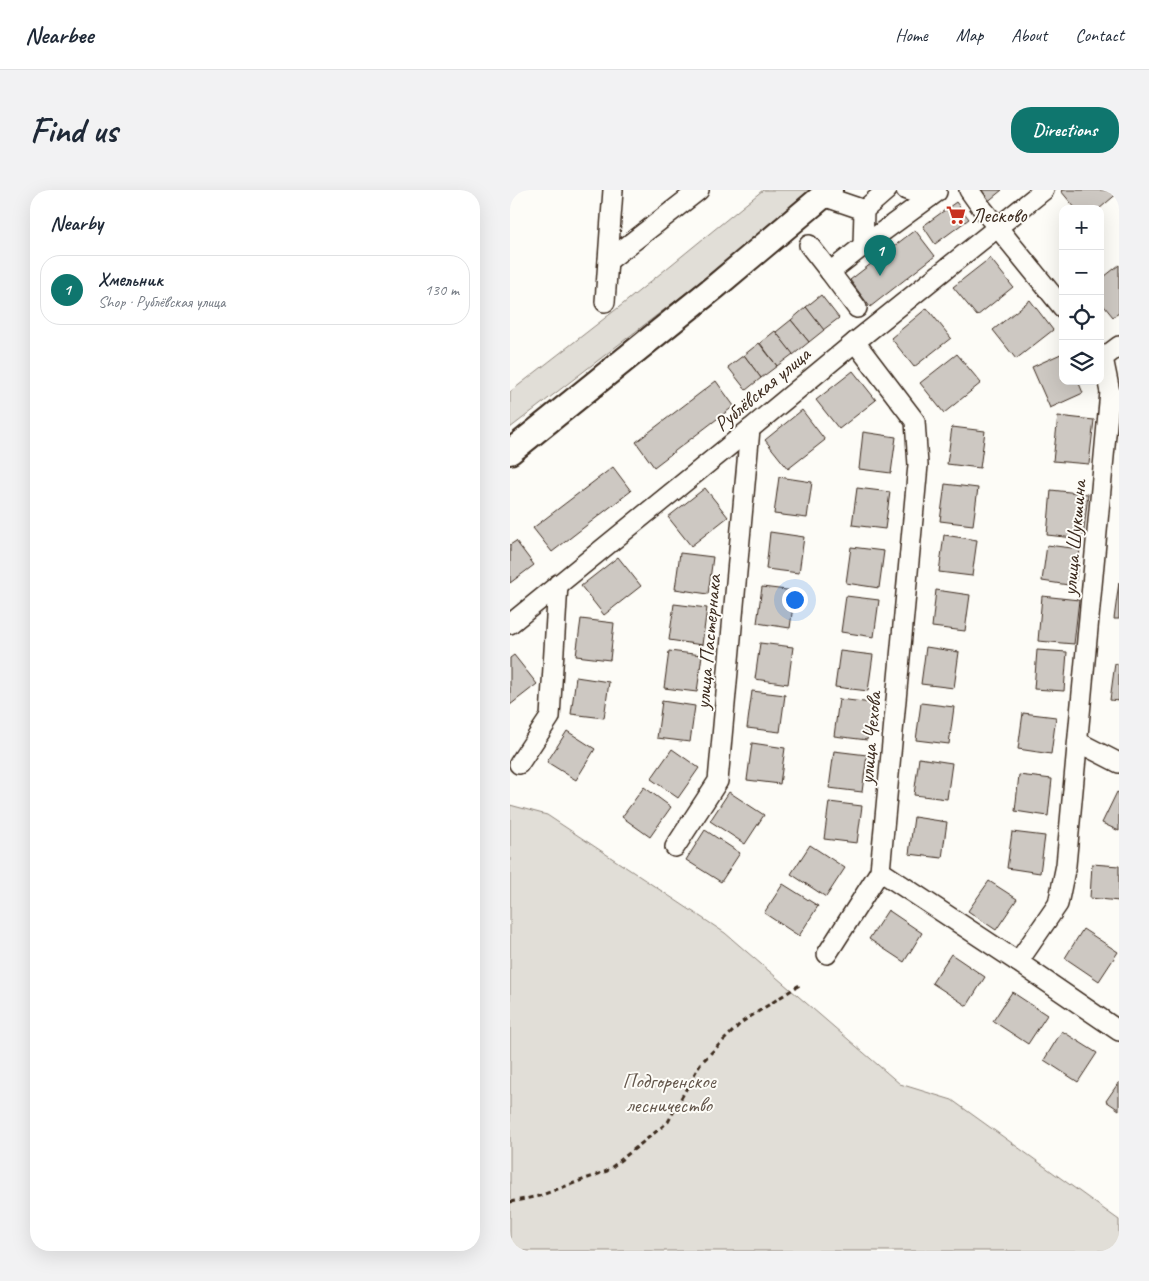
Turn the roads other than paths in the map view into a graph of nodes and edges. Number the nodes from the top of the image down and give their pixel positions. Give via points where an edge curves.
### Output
1 (613, 190) edge
2 (699, 190) edge
3 (887, 190) edge
4 (906, 190) edge
5 (969, 190) edge
6 (1044, 190) edge
7 (827, 193) edge
8 (935, 193) edge
9 (864, 210) junction
10 (997, 227) junction
11 (808, 245) dead end
12 (863, 246) junction
13 (608, 261) junction
14 (830, 272) junction
15 (605, 302) dead end
16 (1059, 303) edge
17 (857, 308) dead end
18 (855, 342) junction
19 (1119, 346) edge
20 (1104, 355) edge
21 (1104, 365) edge
22 (750, 429) junction
23 (510, 452) edge
24 (558, 584) junction
25 (510, 624) edge
26 (1078, 742) junction
27 (1119, 763) edge
28 (519, 764) dead end
29 (675, 847) dead end
30 (880, 871) junction
31 (827, 954) dead end
32 (1018, 962) junction
33 (1119, 1031) edge

1 - 13 street
2 - 13 street
3 - 9 street
4 - 8 street
5 - 10 street
6 - 10 street, Рублёвская улица
7 - 9 street
7 - 23 main road
8 - 12 street
9 - 12 street
10 - 16 street
10 - 18 street, Рублёвская улица
11 - 14 street
12 - 14 street
13 - 15 street
14 - 17 street
18 - 22 street, Рублёвская улица
18 - 30 street, улица Чехова via 915,422 918,465
19 - 20 street, улица Шукшина
21 - 26 street, улица Шукшина via 1110,392
22 - 24 street, Рублёвская улица
22 - 29 street, улица Пастернака via 718,781
24 - 25 street, Рублёвская улица
24 - 28 street via 550,717
26 - 27 street
26 - 32 street, улица Шукшина via 1066,865 1058,904
30 - 31 street
30 - 32 street
32 - 33 street

